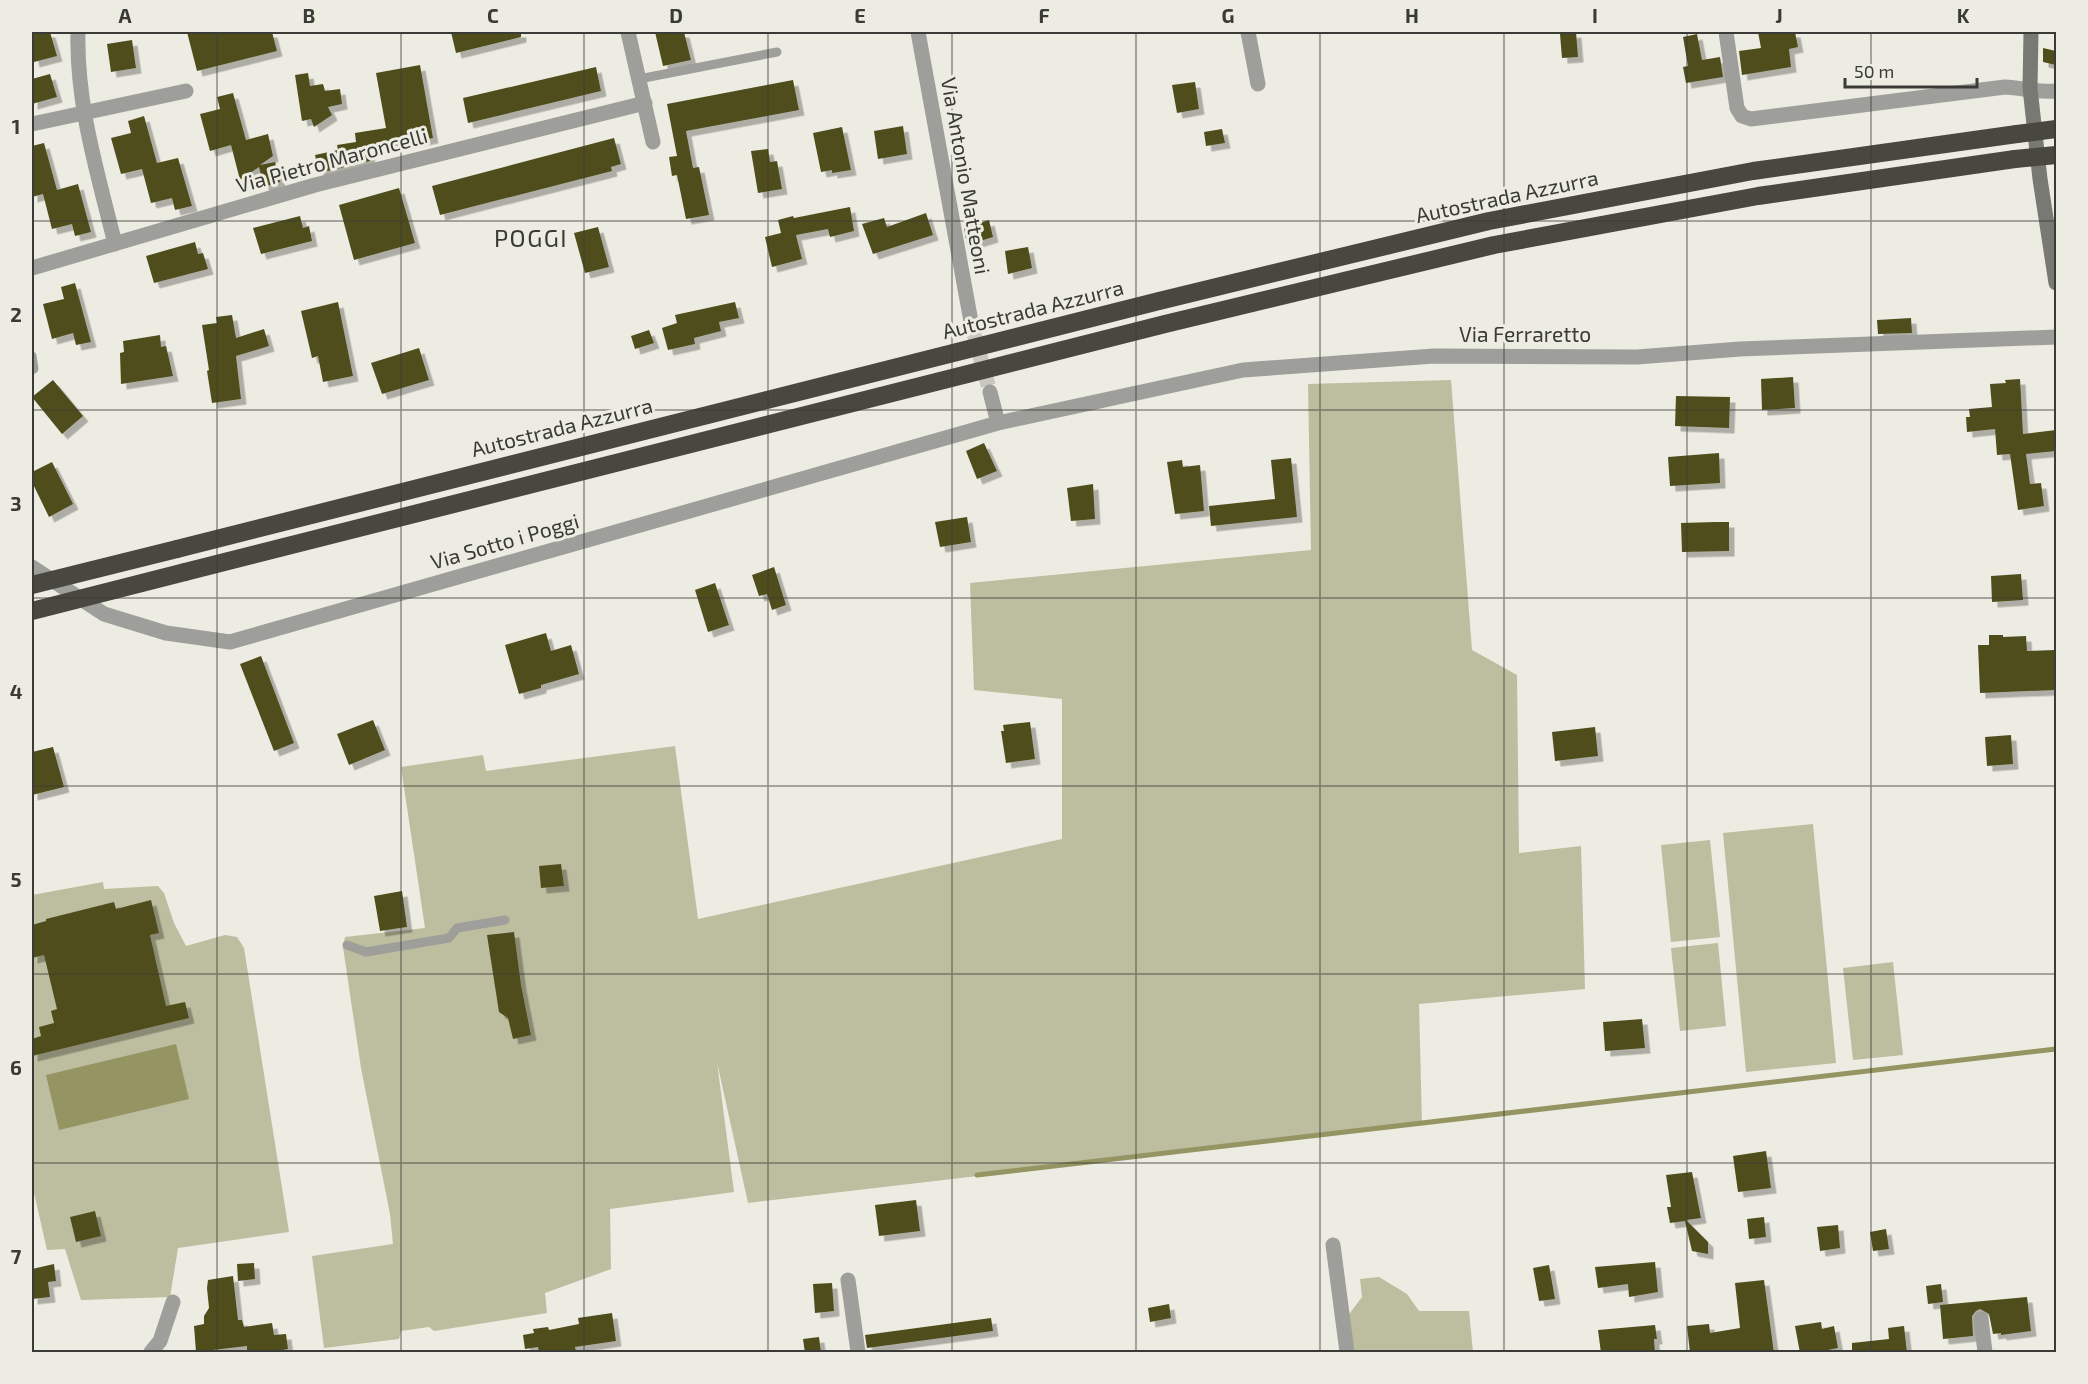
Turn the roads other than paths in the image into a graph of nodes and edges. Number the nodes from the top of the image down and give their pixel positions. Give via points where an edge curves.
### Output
1 (78, 32) edge
2 (628, 32) edge
3 (918, 32) edge
4 (1248, 32) edge
5 (1726, 32) edge
6 (2031, 32) edge
7 (777, 52) dead end
8 (639, 79) junction
9 (1258, 84) dead end
10 (2030, 88) junction
11 (186, 91) dead end
12 (2056, 91) edge
13 (645, 103) junction
14 (84, 113) junction
15 (32, 124) edge
16 (2056, 129) edge
17 (653, 142) dead end
18 (2056, 155) edge
19 (115, 244) junction
20 (32, 268) edge
21 (2056, 283) edge
22 (972, 327) tunnel mouth
23 (2056, 337) edge
24 (32, 356) edge
25 (32, 370) edge
26 (990, 392) tunnel mouth
27 (998, 423) junction
28 (32, 567) edge
29 (32, 585) edge
30 (32, 611) edge
31 (505, 920) dead end
32 (347, 945) dead end
33 (1333, 1245) dead end
34 (848, 1280) dead end
35 (173, 1302) dead end
36 (1981, 1319) dead end
37 (151, 1353) edge
38 (858, 1353) edge
39 (1347, 1353) edge
40 (1985, 1353) edge

1 - 14 street via 77,63
2 - 8 street
3 - 22 street, Via Antonio Matteoni
4 - 9 street
5 - 10 street via 1737,108 1750,119 2005,87
6 - 10 main road
7 - 8 lane
8 - 13 street
10 - 12 street
10 - 21 main road
11 - 14 street
13 - 17 street
13 - 19 street, Via Pietro Maroncelli via 315,185
14 - 15 street
14 - 19 street
16 - 29 highway, Autostrada Azzurra, bridge via 1753,171 1489,221
18 - 30 highway, bridge via 1758,196 1494,245 1153,327
19 - 20 street, Via Pietro Maroncelli
23 - 27 street, Via Ferraretto via 1637,357 1434,356 1244,370
24 - 25 lane
26 - 27 street
27 - 28 street, Via Sotto i Poggi via 230,642 166,633 104,614
31 - 32 lane via 457,928 449,938 366,952
33 - 39 street
34 - 38 street
35 - 37 street via 160,1341
36 - 40 street

